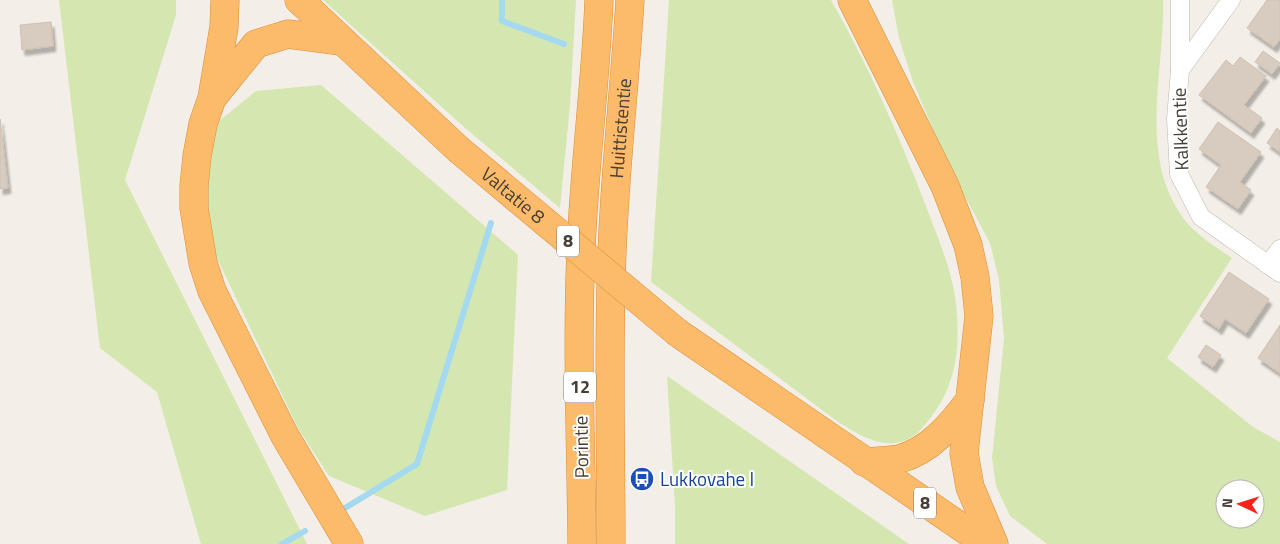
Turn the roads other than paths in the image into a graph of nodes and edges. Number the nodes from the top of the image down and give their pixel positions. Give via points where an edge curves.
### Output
1 (225, 0) edge
2 (299, 0) edge
3 (599, 0) edge
4 (630, 0) edge
5 (852, 0) edge
6 (1180, 0) edge
7 (1231, 0) edge
8 (341, 41) junction
9 (1180, 70) junction
10 (212, 98) junction
11 (582, 231) joint
12 (1280, 249) edge
13 (612, 255) joint
14 (1274, 269) edge
15 (971, 399) junction
16 (864, 462) junction
17 (349, 543) edge
18 (582, 544) edge
19 (611, 544) edge
20 (986, 544) edge
21 (994, 544) edge

1 - 10 highway via 224,27
2 - 8 highway, Valtatie 8 / 8
3 - 11 highway, Huittistentie / 12
4 - 13 highway, Huittistentie / 12 via 615,173
5 - 15 highway via 945,186 968,245 975,276 978,316
6 - 9 street, Kalkkentie
7 - 9 street
8 - 10 highway via 288,34 256,44
8 - 16 highway, Valtatie 8 / 8, bridge via 458,148 678,333
9 - 14 street, Kalkkentie via 1176,119 1179,174 1201,217
10 - 17 highway via 200,140 194,186 194,208 203,262 212,291 285,436
11 - 18 highway, Porintie / 12
12 - 14 street
13 - 19 highway, Porintie / 12
15 - 16 highway via 947,430 922,448 900,458
15 - 21 highway via 964,453 970,487
16 - 20 highway, 8

